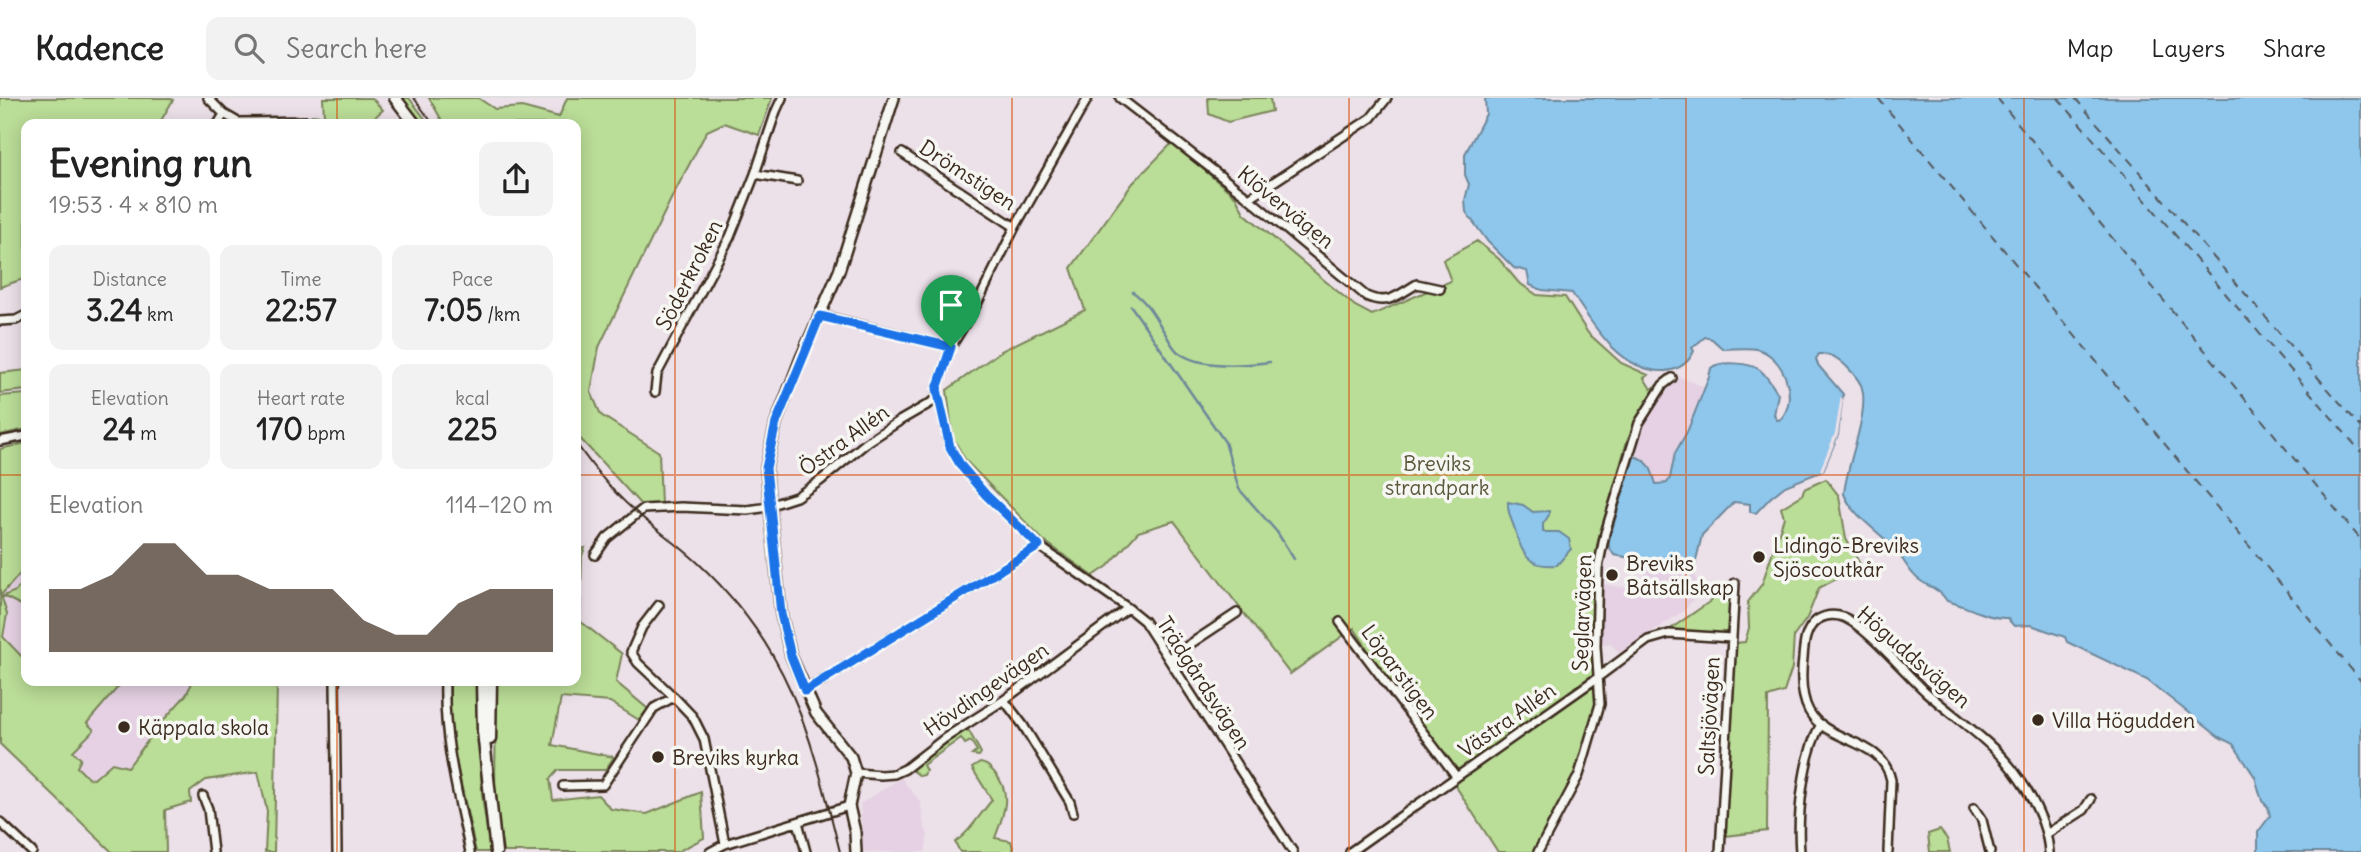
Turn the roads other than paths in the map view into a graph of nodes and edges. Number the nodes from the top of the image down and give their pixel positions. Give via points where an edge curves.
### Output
1 (208, 98) edge
2 (395, 98) edge
3 (782, 98) edge
4 (894, 98) edge
5 (1088, 98) edge
6 (1120, 98) edge
7 (1387, 98) edge
8 (224, 114) junction
9 (221, 119) edge
10 (233, 119) edge
11 (411, 119) edge
12 (902, 153) dead end
13 (755, 174) junction
14 (797, 181) dead end
15 (1249, 198) junction
16 (1015, 227) junction
17 (1440, 289) dead end
18 (820, 316) junction
19 (21, 318) edge
20 (0, 321) edge
21 (951, 347) junction
22 (1672, 378) dead end
23 (655, 392) dead end
24 (939, 398) junction
25 (21, 437) edge
26 (0, 441) edge
27 (769, 506) junction
28 (1039, 546) junction
29 (595, 555) dead end
30 (1735, 583) dead end
31 (659, 606) dead end
32 (1128, 608) junction
33 (1237, 613) dead end
34 (1340, 622) dead end
35 (1731, 638) junction
36 (1169, 658) junction
37 (1597, 678) junction
38 (335, 686) edge
39 (445, 686) edge
40 (482, 686) edge
41 (491, 686) edge
42 (805, 691) junction
43 (674, 697) junction
44 (1004, 700) junction
45 (1821, 724) junction
46 (856, 773) junction
47 (1456, 776) junction
48 (563, 786) dead end
49 (488, 789) junction
50 (202, 796) dead end
51 (2091, 799) dead end
52 (849, 806) junction
53 (1973, 808) dead end
54 (1073, 813) dead end
55 (0, 822) edge
56 (798, 822) junction
57 (2048, 833) junction
58 (725, 844) junction
59 (32, 852) edge
60 (213, 852) edge
61 (337, 852) edge
62 (470, 852) edge
63 (496, 852) edge
64 (709, 852) edge
65 (806, 852) edge
66 (856, 852) edge
67 (1293, 852) edge
68 (1350, 852) edge
69 (1538, 852) edge
70 (1720, 852) edge
71 (1800, 852) edge
72 (1888, 852) edge
73 (1990, 852) edge
74 (2049, 852) edge

1 - 8 street
2 - 11 main road
3 - 13 street, Söderkroken
4 - 18 street via 839,271
5 - 16 street, Trädgårdsvägen
6 - 15 street, Klövervägen
7 - 15 street via 1371,118
8 - 9 street
8 - 10 street
12 - 16 street, Drömstigen
13 - 14 street
13 - 23 street, Söderkroken via 730,237 657,374
15 - 17 street, Klövervägen via 1366,296 1385,301 1417,284
16 - 21 street, Trädgårdsvägen
18 - 21 street
18 - 27 street via 770,444 766,468
19 - 20 street
21 - 24 street, Trädgårdsvägen via 937,389
22 - 37 street, Seglarvägen via 1639,423 1605,533 1598,569
24 - 27 street, Östra Allén via 866,443 796,497
24 - 28 street, Trädgårdsvägen via 950,447 961,466
25 - 26 street
27 - 29 street, Östra Allén via 643,509 607,538
27 - 42 street via 781,614
28 - 32 street, Trädgårdsvägen
28 - 42 street
30 - 35 street, Saltsjövägen
31 - 43 street via 642,627 631,652
32 - 36 street, Trädgårdsvägen via 1144,621
32 - 44 street, Hövdingevägen
33 - 36 street
34 - 47 street, Löparstigen
35 - 37 street, Västra Allén via 1661,635
35 - 70 street, Saltsjövägen
36 - 67 street, Trädgårdsvägen
37 - 47 street, Västra Allén
37 - 69 street, Seglarvägen via 1600,704 1579,775
38 - 61 street
39 - 62 street via 447,743
40 - 49 main road
41 - 49 main road
42 - 46 street via 816,713 851,757
43 - 48 street via 654,708 604,785
43 - 58 street via 704,739
44 - 46 street, Hövdingevägen via 905,769 894,774
44 - 54 street
45 - 57 street, Höguddsvägen via 1808,710 1802,689 1805,636 1818,620 1835,615 1873,640 1997,752 2015,772
45 - 71 street via 1814,737 1800,809
45 - 72 street via 1870,750 1889,769
46 - 52 street
47 - 68 street, Västra Allén
49 - 63 main road
50 - 60 street
51 - 57 street via 2084,810
52 - 56 street
52 - 66 street
53 - 73 street via 1982,820
55 - 59 street
56 - 58 street
56 - 65 street
57 - 74 street, Höguddsvägen
58 - 64 street

